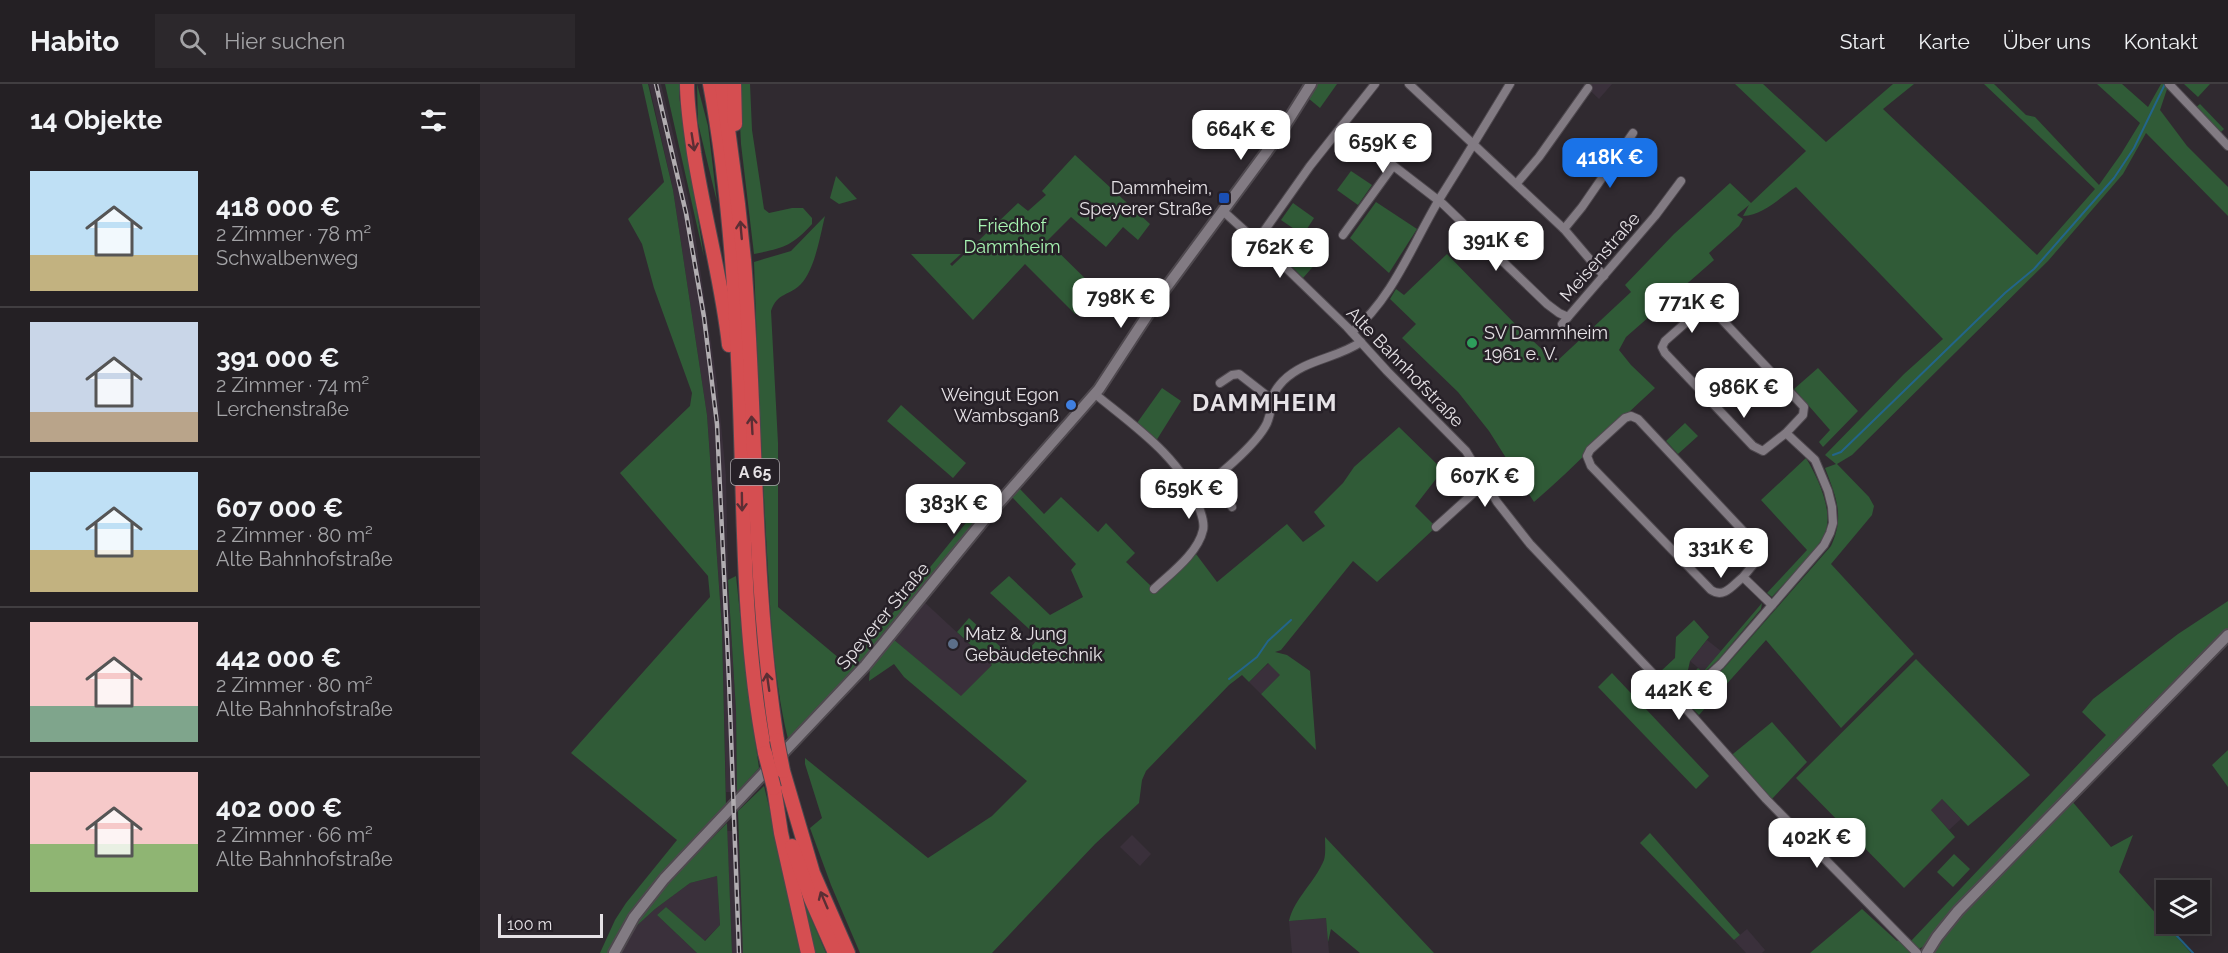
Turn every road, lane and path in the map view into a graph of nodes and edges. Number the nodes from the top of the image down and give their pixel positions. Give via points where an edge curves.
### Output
1 (687, 84) edge
2 (710, 84) edge
3 (722, 84) edge
4 (734, 84) edge
5 (1311, 84) edge
6 (1376, 84) edge
7 (1408, 84) edge
8 (1510, 84) edge
9 (2169, 84) edge
10 (1588, 88) dead end
11 (1342, 126) junction
12 (1633, 133) dead end
13 (2227, 144) edge
14 (1473, 145) junction
15 (1393, 166) junction
16 (1681, 181) dead end
17 (1517, 183) junction
18 (1439, 200) junction
19 (738, 204) junction
20 (1223, 211) junction
21 (1564, 229) junction
22 (1343, 235) dead end
23 (1257, 241) junction
24 (1604, 276) junction
25 (1568, 316) junction
26 (1562, 324) dead end
27 (1352, 332) junction
28 (1361, 342) junction
29 (1220, 383) dead end
30 (1095, 394) junction
31 (1270, 398) junction
32 (740, 423) junction
33 (1786, 433) junction
34 (1214, 478) junction
35 (1487, 485) junction
36 (1194, 492) junction
37 (1233, 507) dead end
38 (1436, 527) dead end
39 (1743, 576) junction
40 (1154, 589) dead end
41 (1772, 605) junction
42 (2228, 635) edge
43 (1680, 702) junction
44 (775, 795) junction
45 (614, 953) edge
46 (808, 953) edge
47 (835, 953) edge
48 (848, 953) edge
49 (1917, 953) edge
50 (1927, 953) edge

1 -> 32 highway, A 65 via 691,130 728,332
2 - 32 highway, A 65 via 731,244
3 - 19 highway, A 65
4 - 19 highway, A 65
5 - 20 street, Speyerer Straße
6 - 11 street
7 - 14 street
8 - 14 street
9 - 13 street
10 - 17 street
11 - 15 street
11 - 23 street
12 - 21 street
14 - 17 street
14 - 18 street
15 - 18 street
15 - 22 street
16 - 24 street, Meisenstraße
17 - 21 street
18 - 25 street via 1546,304
18 - 27 street via 1380,301
48 -> 19 highway, A 65, bridge via 813,873 783,771 766,675 747,304
20 - 23 street, Alte Bahnhofstraße
20 - 30 street, Speyerer Straße
21 - 24 street
23 - 27 street, Alte Bahnhofstraße
24 - 25 street, Meisenstraße
25 - 26 street, Meisenstraße
27 - 28 street, Alte Bahnhofstraße
28 - 31 street via 1299,368
28 - 35 street, Alte Bahnhofstraße via 1466,451
29 - 31 street via 1239,374
30 - 36 street via 1161,450
30 - 45 street, Speyerer Straße via 984,520 875,655 659,884
31 - 34 street via 1268,420 1261,431
32 -> 44 highway, A 65, bridge via 746,609 753,680
33 - 33 street via 1763,451 1754,446 1665,354 1665,341 1699,310 1711,309 1804,407 1803,415
33 - 41 street via 1815,460 1830,499 1832,528 1824,545
34 - 36 street
34 - 37 street
35 - 38 street
35 - 43 street, Alte Bahnhofstraße via 1503,512 1535,549
36 - 40 street via 1204,528 1200,540
39 - 39 street via 1724,592 1714,592 1591,466 1587,456 1590,450 1625,418 1638,419 1761,550 1761,556
39 - 41 street
41 - 43 street via 1721,664
42 - 50 street via 1958,911
43 - 49 street, Alte Bahnhofstraße via 1766,799
44 - 46 highway
44 - 47 highway, A 65 via 807,888

